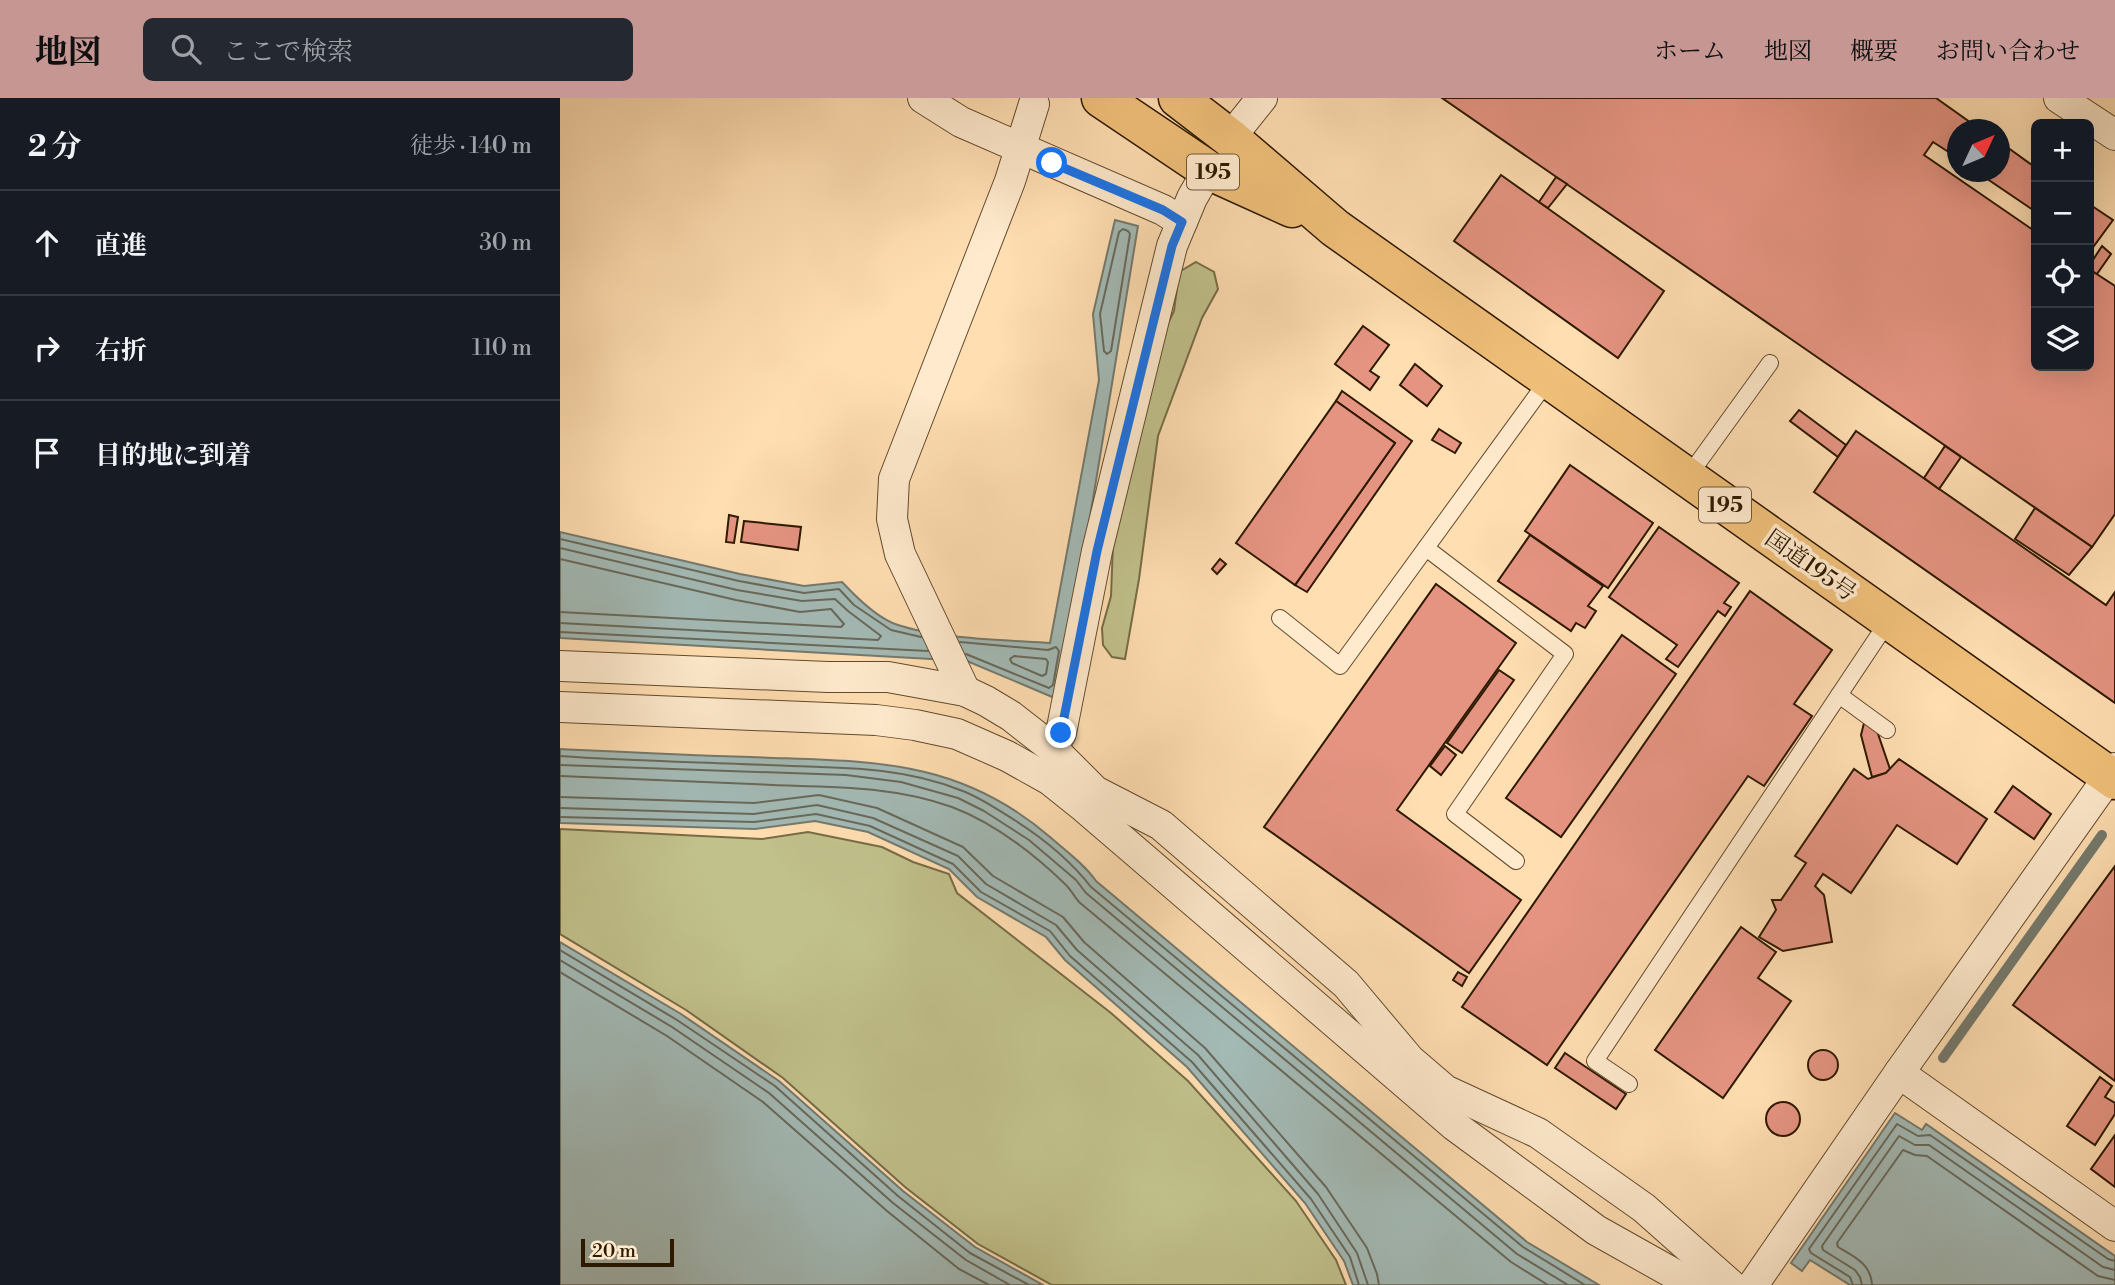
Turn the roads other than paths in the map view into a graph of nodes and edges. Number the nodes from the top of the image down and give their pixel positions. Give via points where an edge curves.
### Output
1 (922, 98) edge
2 (1101, 98) edge
3 (1178, 98) edge
4 (1262, 98) edge
5 (2059, 98) edge
6 (1034, 104) dead end
7 (2115, 135) edge
8 (1230, 138) junction
9 (1022, 147) junction
10 (1208, 170) junction
11 (1182, 222) junction
12 (1335, 228) junction
13 (1770, 363) dead end
14 (1548, 380) junction
15 (1687, 478) junction
16 (1426, 548) junction
17 (1280, 618) dead end
18 (1889, 620) junction
19 (560, 666) edge
20 (961, 682) junction
21 (1839, 695) junction
22 (560, 707) edge
23 (1886, 730) dead end
24 (1052, 748) junction
25 (2113, 775) edge
26 (1077, 788) junction
27 (1516, 861) dead end
28 (1899, 1073) junction
29 (1414, 1078) junction
30 (1629, 1084) dead end
31 (2115, 1226) edge
32 (1694, 1285) edge
33 (1731, 1285) edge
34 (1754, 1285) edge

1 - 9 street via 961,122
2 - 10 highway, 国道195号 / 195
3 - 8 highway, 国道195号 / 195
4 - 8 street
5 - 7 street
6 - 9 street
8 - 12 highway, 国道195号 / 195
9 - 11 street
9 - 20 street via 894,480 892,519 900,554
10 - 11 street
10 - 12 highway, 国道195号 / 195
11 - 24 street via 1172,246 1097,551 1061,733
12 - 14 highway, 国道195号 / 195
13 - 15 lane
14 - 15 highway, 国道195号 / 195
14 - 16 lane
15 - 18 highway, 国道195号 / 195
16 - 17 lane via 1340,666
16 - 27 lane via 1566,654 1455,814
18 - 21 lane
18 - 25 highway, 国道195号 / 195
19 - 20 street
20 - 24 street
21 - 23 lane
21 - 30 lane via 1595,1061
22 - 26 street via 915,725 957,734 1050,780
24 - 26 street
25 - 28 street
26 - 29 street
28 - 31 street
28 - 34 street
29 - 32 street via 1455,1126 1596,1230
29 - 33 street via 1538,1133 1644,1208

